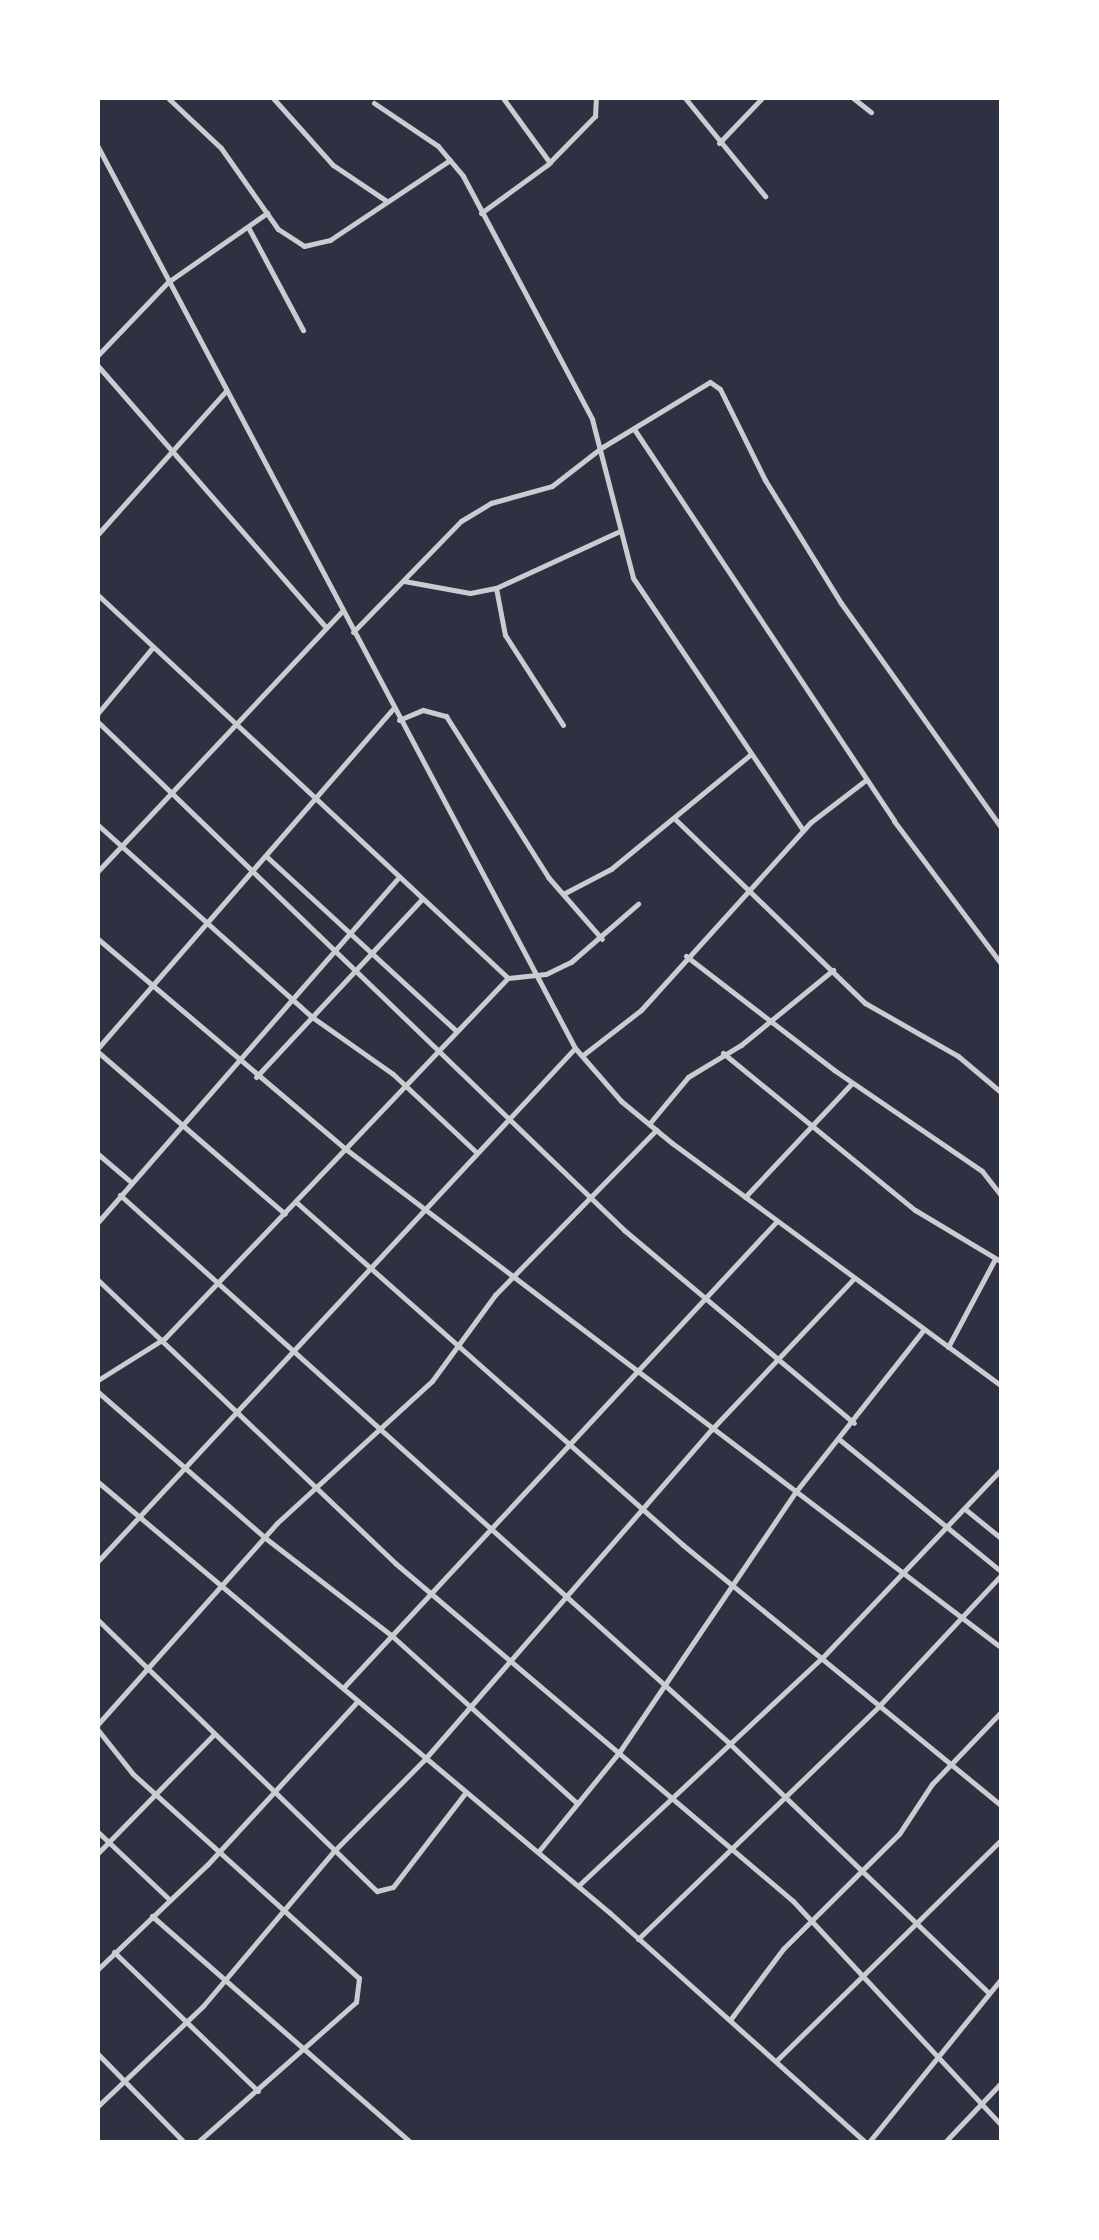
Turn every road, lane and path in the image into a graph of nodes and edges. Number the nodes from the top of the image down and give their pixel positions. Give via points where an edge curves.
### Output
1 (168, 98) edge
2 (273, 98) edge
3 (502, 98) edge
4 (596, 98) edge
5 (685, 98) edge
6 (762, 98) edge
7 (852, 98) edge
8 (374, 103) dead end
9 (871, 112) dead end
10 (719, 143) junction
11 (98, 146) edge
12 (450, 160) junction
13 (550, 163) junction
14 (765, 196) dead end
15 (386, 200) junction
16 (267, 213) junction
17 (482, 213) junction
18 (248, 227) junction
19 (168, 282) junction
20 (303, 330) dead end
21 (98, 355) edge
22 (98, 366) edge
23 (226, 391) junction
24 (634, 429) junction
25 (600, 448) junction
26 (170, 451) junction
27 (618, 532) junction
28 (98, 534) edge
29 (404, 581) junction
30 (496, 588) junction
31 (98, 595) edge
32 (342, 611) junction
33 (326, 627) junction
34 (353, 632) junction
35 (154, 647) junction
36 (394, 709) junction
37 (98, 714) edge
38 (399, 720) junction
39 (232, 721) junction
40 (98, 722) edge
41 (563, 726) dead end
42 (751, 754) junction
43 (866, 780) junction
44 (169, 790) junction
45 (314, 798) junction
46 (674, 818) junction
47 (98, 825) edge
48 (1002, 829) edge
49 (804, 830) junction
50 (120, 846) junction
51 (266, 856) junction
52 (98, 871) edge
53 (253, 873) junction
54 (398, 878) junction
55 (750, 890) junction
56 (563, 894) junction
57 (420, 900) junction
58 (638, 904) dead end
59 (206, 925) junction
60 (351, 931) junction
61 (98, 939) edge
62 (602, 939) junction
63 (336, 949) junction
64 (374, 952) junction
65 (686, 956) junction
66 (1002, 965) edge
67 (358, 970) junction
68 (834, 970) junction
69 (533, 975) junction
70 (508, 978) junction
71 (151, 985) junction
72 (290, 998) junction
73 (312, 1018) junction
74 (771, 1020) junction
75 (456, 1030) junction
76 (439, 1047) junction
77 (576, 1048) junction
78 (98, 1050) edge
79 (724, 1053) junction
80 (582, 1055) junction
81 (235, 1059) junction
82 (256, 1077) junction
83 (852, 1083) junction
84 (404, 1084) junction
85 (1002, 1093) edge
86 (511, 1116) junction
87 (181, 1124) junction
88 (649, 1124) junction
89 (811, 1128) junction
90 (656, 1130) junction
91 (347, 1150) junction
92 (98, 1154) edge
93 (478, 1154) junction
94 (132, 1182) junction
95 (591, 1194) junction
96 (120, 1195) junction
97 (1002, 1197) edge
98 (746, 1198) junction
99 (296, 1202) junction
100 (429, 1207) junction
101 (284, 1214) junction
102 (98, 1222) edge
103 (776, 1222) junction
104 (998, 1261) edge
105 (370, 1270) junction
106 (514, 1275) junction
107 (854, 1278) junction
108 (98, 1280) edge
109 (218, 1284) junction
110 (708, 1302) junction
111 (924, 1329) junction
112 (165, 1338) junction
113 (453, 1346) junction
114 (948, 1347) junction
115 (293, 1352) junction
116 (779, 1358) junction
117 (635, 1368) junction
118 (98, 1380) edge
119 (1001, 1385) edge
120 (98, 1392) edge
121 (239, 1410) junction
122 (854, 1422) junction
123 (378, 1429) junction
124 (711, 1430) junction
125 (840, 1440) junction
126 (572, 1444) junction
127 (184, 1468) junction
128 (1002, 1468) edge
129 (98, 1482) edge
130 (314, 1486) junction
131 (796, 1490) junction
132 (965, 1508) junction
133 (642, 1510) junction
134 (138, 1517) junction
135 (490, 1528) junction
136 (946, 1530) junction
137 (264, 1537) junction
138 (1002, 1539) edge
139 (98, 1561) edge
140 (1002, 1573) edge
141 (906, 1574) junction
142 (220, 1586) junction
143 (736, 1588) junction
144 (432, 1590) junction
145 (568, 1599) junction
146 (962, 1618) junction
147 (98, 1620) edge
148 (391, 1635) junction
149 (1002, 1648) edge
150 (820, 1659) junction
151 (512, 1660) junction
152 (150, 1668) junction
153 (665, 1686) junction
154 (343, 1688) junction
155 (356, 1703) junction
156 (879, 1706) junction
157 (470, 1708) junction
158 (1002, 1712) edge
159 (98, 1727) edge
160 (215, 1733) junction
161 (728, 1742) junction
162 (620, 1751) junction
163 (424, 1760) junction
164 (952, 1764) junction
165 (274, 1792) junction
166 (465, 1793) junction
167 (156, 1795) junction
168 (673, 1796) junction
169 (785, 1796) junction
170 (578, 1803) junction
171 (1002, 1806) edge
172 (98, 1832) edge
173 (1002, 1838) edge
174 (108, 1843) junction
175 (735, 1849) junction
176 (219, 1852) junction
177 (333, 1852) junction
178 (538, 1852) junction
179 (98, 1853) edge
180 (862, 1868) junction
181 (578, 1886) junction
182 (170, 1900) junction
183 (288, 1910) junction
184 (152, 1916) junction
185 (812, 1920) junction
186 (920, 1923) junction
187 (638, 1938) junction
188 (114, 1952) junction
189 (98, 1968) edge
190 (865, 1976) junction
191 (224, 1981) junction
192 (1000, 1983) edge
193 (989, 1994) junction
194 (730, 2020) junction
195 (187, 2022) junction
196 (302, 2051) junction
197 (98, 2054) edge
198 (936, 2056) junction
199 (777, 2060) junction
200 (125, 2081) junction
201 (1002, 2082) edge
202 (258, 2091) junction
203 (980, 2105) junction
204 (98, 2106) edge
205 (1002, 2126) edge
206 (184, 2142) edge
207 (198, 2142) edge
208 (410, 2142) edge
209 (867, 2142) edge
210 (944, 2142) edge

1 - 16 street via 221,148
2 - 15 street via 333,165
3 - 13 street
4 - 13 street via 595,116
5 - 10 street
6 - 10 street
7 - 9 street
8 - 12 street
10 - 14 street
11 - 19 street
12 - 15 street
12 - 17 street
13 - 17 street
15 - 16 street via 316,246 291,241
16 - 18 street
17 - 25 street via 584,400
18 - 19 street
18 - 20 street
19 - 21 street
19 - 23 street
22 - 26 street
23 - 26 street
23 - 32 street
24 - 25 street
24 - 43 street
24 - 48 street via 696,386 710,382 720,389 765,480 841,603
25 - 27 street
25 - 29 street via 552,486 476,510
26 - 28 street
26 - 33 street
27 - 30 street
27 - 42 street via 646,602
29 - 30 street via 470,593
29 - 34 street
30 - 41 street via 506,635
31 - 35 street
32 - 33 street
32 - 34 street
33 - 39 street
34 - 36 street
35 - 37 street
35 - 39 street
36 - 38 street
36 - 45 street
38 - 56 street via 423,710 446,716
38 - 69 street
39 - 44 street
39 - 45 street
40 - 44 street
42 - 46 street
42 - 49 street
43 - 49 street
43 - 66 street
44 - 50 street
44 - 53 street
45 - 51 street
45 - 54 street
46 - 55 street
46 - 56 street via 610,869
47 - 50 street
49 - 55 street
50 - 52 street
50 - 59 street
51 - 53 street
51 - 60 street
53 - 59 street
53 - 63 street
54 - 57 street
54 - 60 street
55 - 65 street
55 - 68 street
56 - 62 street
57 - 64 street
57 - 70 street
58 - 62 street
59 - 71 street
59 - 72 street
60 - 63 street
60 - 64 street
61 - 71 street
62 - 69 street via 554,972
63 - 67 street
63 - 72 street
64 - 67 street
64 - 75 street
65 - 74 street
65 - 80 street via 640,1010
67 - 73 street
67 - 76 street
68 - 74 street
68 - 85 street via 864,1003 958,1056
69 - 70 street
69 - 77 street
70 - 75 street
71 - 78 street
71 - 81 street
72 - 73 street
72 - 81 street
73 - 82 street
73 - 84 street
74 - 79 street
74 - 83 street
75 - 76 street
76 - 84 street
76 - 86 street
77 - 80 street
77 - 86 street
78 - 87 street
79 - 88 street via 688,1077
79 - 89 street
80 - 88 street
81 - 82 street
81 - 87 street
82 - 91 street
83 - 89 street
83 - 97 street via 982,1171
84 - 91 street
84 - 93 street
86 - 93 street
86 - 95 street
87 - 94 street
87 - 101 street
88 - 90 street
89 - 98 street
89 - 104 street via 915,1210
90 - 95 street
90 - 98 street
91 - 99 street
91 - 100 street
92 - 94 street
93 - 100 street
94 - 96 street
95 - 106 street
95 - 110 street
96 - 102 street
96 - 109 street
98 - 103 street
99 - 101 street
99 - 105 street
100 - 105 street
100 - 106 street
101 - 109 street
103 - 107 street
103 - 110 street
104 - 114 street
105 - 113 street
105 - 115 street
106 - 113 street
106 - 117 street
107 - 111 street
107 - 116 street
108 - 112 street
109 - 112 street
109 - 115 street
110 - 116 street
110 - 117 street
111 - 114 street
111 - 122 street
112 - 118 street
112 - 121 street
113 - 123 street via 432,1381
113 - 126 street
114 - 119 street
115 - 121 street
115 - 123 street
116 - 122 street
116 - 124 street
117 - 124 street
117 - 126 street
120 - 127 street
121 - 127 street
121 - 130 street
122 - 125 street
123 - 130 street
123 - 135 street
124 - 131 street
124 - 133 street
125 - 131 street
125 - 136 street
126 - 133 street
126 - 135 street
127 - 134 street
127 - 137 street
128 - 132 street
129 - 134 street
130 - 137 street
130 - 144 street
131 - 141 street
131 - 143 street
132 - 136 street
132 - 138 street
133 - 143 street
133 - 145 street
134 - 139 street
134 - 142 street
135 - 144 street
135 - 145 street
136 - 140 street
136 - 141 street
137 - 142 street
137 - 148 street
140 - 146 street
141 - 146 street
141 - 150 street
142 - 152 street
142 - 154 street
143 - 150 street
143 - 153 street
144 - 148 street
144 - 151 street
145 - 151 street
145 - 153 street
146 - 149 street
146 - 156 street
147 - 152 street
148 - 154 street
148 - 157 street
150 - 156 street
150 - 161 street
151 - 157 street
151 - 162 street
152 - 159 street
152 - 160 street
153 - 161 street
153 - 162 street
154 - 155 street
155 - 163 street
155 - 165 street
156 - 164 street
156 - 169 street
157 - 163 street
157 - 170 street
158 - 164 street
159 - 167 street
160 - 165 street
160 - 167 street
161 - 168 street
161 - 169 street
162 - 168 street
162 - 170 street
163 - 166 street
163 - 177 street
164 - 171 street
164 - 180 street via 915,1816
165 - 176 street
165 - 177 street
166 - 177 street via 387,1891 377,1891
166 - 178 street
167 - 174 street
167 - 176 street
168 - 175 street
168 - 181 street
169 - 175 street
169 - 180 street
170 - 178 street
172 - 174 street
173 - 186 street
174 - 179 street
174 - 182 street
175 - 185 street
175 - 187 street
176 - 182 street
176 - 183 street
177 - 183 street
178 - 181 street
180 - 185 street
180 - 186 street
181 - 187 street
182 - 184 street
183 - 191 street
183 - 196 street via 348,1962 362,1990
184 - 188 street
184 - 191 street
185 - 190 street
185 - 194 street
186 - 190 street
186 - 193 street
187 - 194 street
188 - 189 street
188 - 195 street
190 - 198 street
190 - 199 street
191 - 195 street
191 - 196 street
192 - 193 street
193 - 198 street
194 - 199 street
195 - 200 street
195 - 202 street
196 - 202 street
196 - 208 street
197 - 200 street
198 - 203 street
198 - 209 street
199 - 209 street
200 - 204 street
200 - 206 street
201 - 203 street
202 - 207 street
203 - 205 street
203 - 210 street

